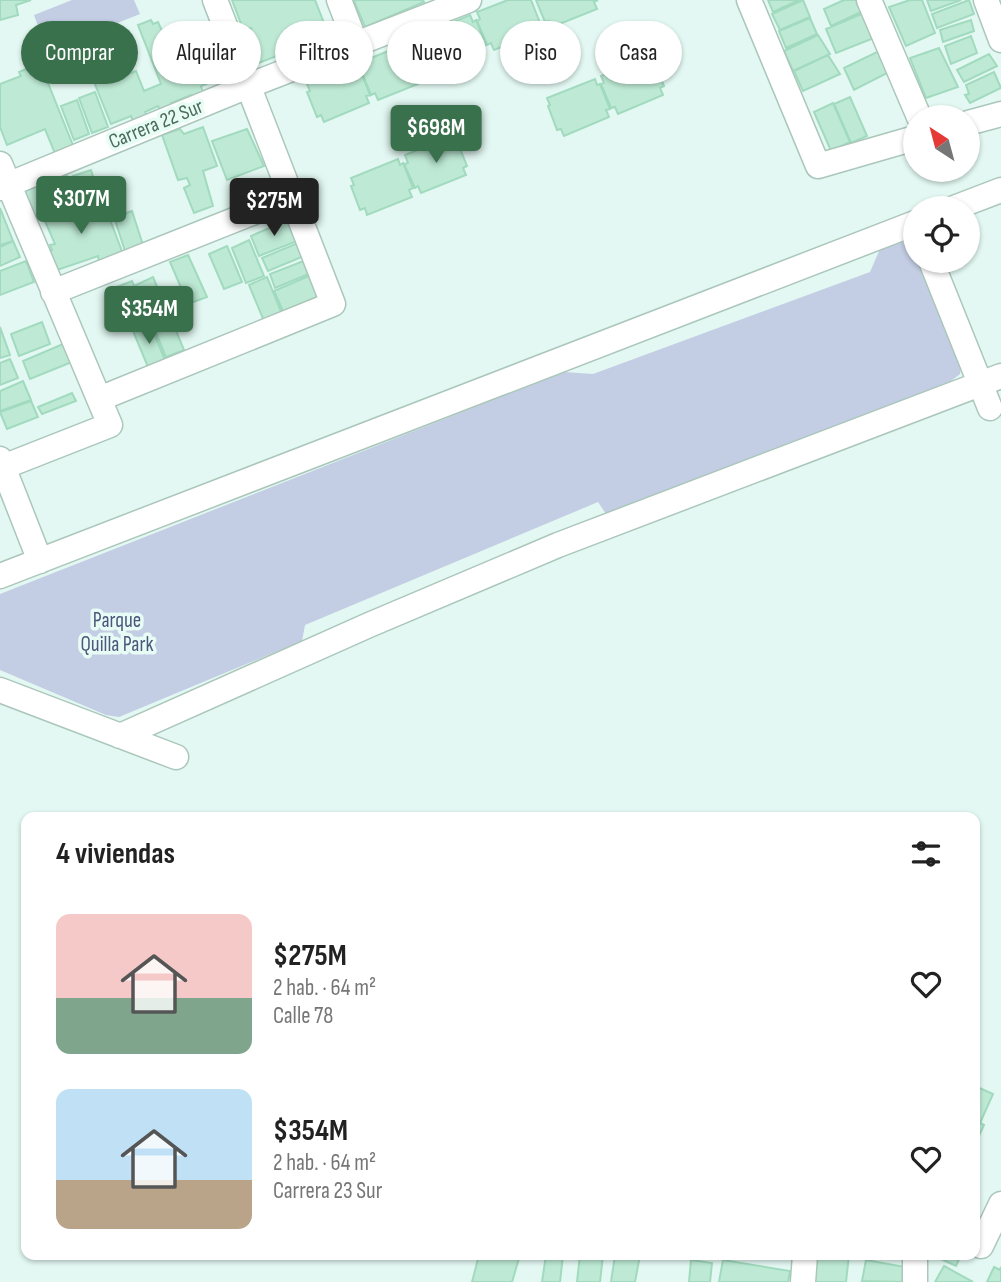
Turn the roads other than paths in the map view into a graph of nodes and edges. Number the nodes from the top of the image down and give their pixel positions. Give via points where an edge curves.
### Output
1 (215, 0) edge
2 (339, 0) edge
3 (469, 0) edge
4 (749, 0) edge
5 (869, 0) edge
6 (986, 0) edge
7 (347, 21) edge
8 (373, 37) edge
9 (1001, 40) edge
10 (275, 76) edge
11 (248, 86) junction
12 (914, 105) edge
13 (1001, 114) edge
14 (980, 120) edge
15 (903, 141) edge
16 (3, 179) edge
17 (1001, 190) edge
18 (292, 197) junction
19 (980, 198) edge
20 (903, 228) edge
21 (937, 273) edge
22 (53, 292) junction
23 (990, 380) edge
24 (99, 399) junction
25 (990, 408) dead end
26 (1, 463) edge
27 (40, 561) junction
28 (0, 576) edge
29 (0, 690) edge
30 (120, 736) junction
31 (176, 757) dead end
32 (1001, 1204) edge
33 (981, 1246) dead end
34 (805, 1260) edge
35 (915, 1260) edge
36 (803, 1282) edge
37 (915, 1282) edge

1 - 11 street
2 - 7 street
3 - 8 street, Carrera 22 Sur
4 - 15 street via 818,166
5 - 12 street
6 - 9 street
10 - 11 street, Carrera 22 Sur
11 - 16 street, Carrera 22 Sur
11 - 18 street
13 - 14 street
16 - 22 street
17 - 19 street
18 - 22 street
18 - 24 street via 333,304
20 - 27 street
21 - 23 street
22 - 24 street
23 - 25 street
23 - 30 street via 558,545
24 - 26 street via 110,425
26 - 27 street
27 - 28 street
29 - 30 street
30 - 31 street
32 - 33 street
34 - 36 street
35 - 37 street

